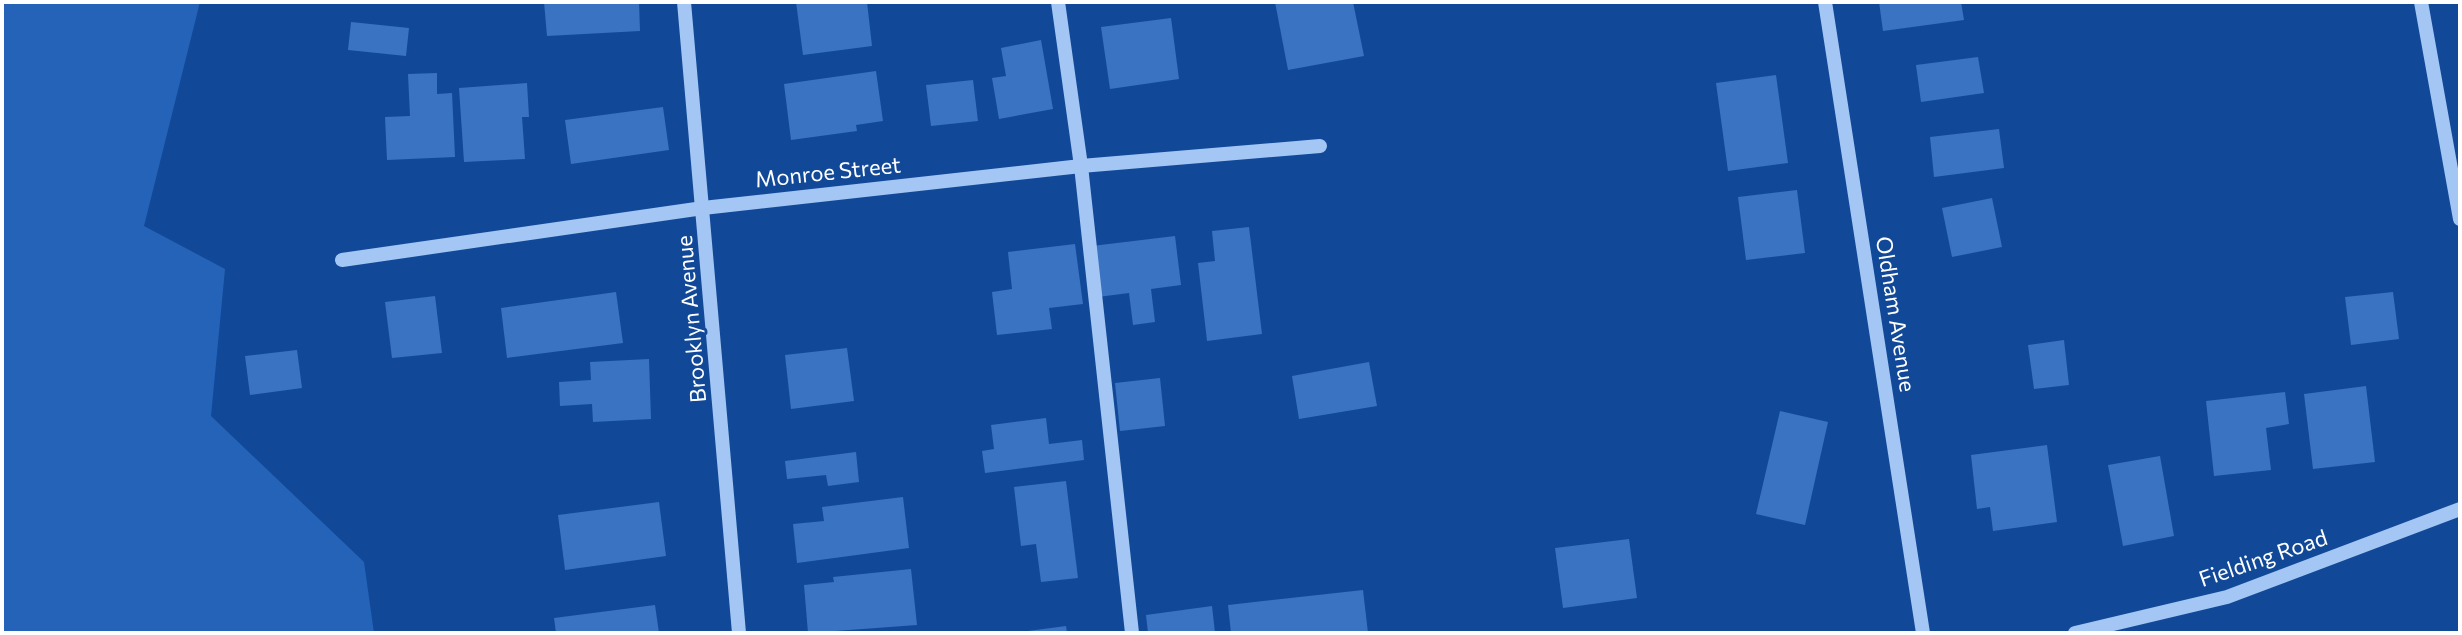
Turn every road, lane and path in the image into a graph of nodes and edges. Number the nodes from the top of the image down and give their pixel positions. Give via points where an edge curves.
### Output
1 (684, 2) edge
2 (1058, 2) edge
3 (1825, 2) edge
4 (2421, 2) edge
5 (1320, 146) dead end
6 (1081, 166) junction
7 (703, 208) junction
8 (2460, 219) edge
9 (342, 260) dead end
10 (2460, 509) edge
11 (739, 633) edge
12 (1132, 633) edge
13 (1923, 633) edge
14 (2075, 633) edge

1 - 7 street, Brooklyn Avenue
2 - 6 street
3 - 13 street, Oldham Avenue
4 - 8 street
5 - 6 street, Monroe Street
6 - 7 street, Monroe Street
6 - 12 street
7 - 9 street, Monroe Street
7 - 11 street, Brooklyn Avenue
10 - 14 street, Fielding Road via 2227,597

